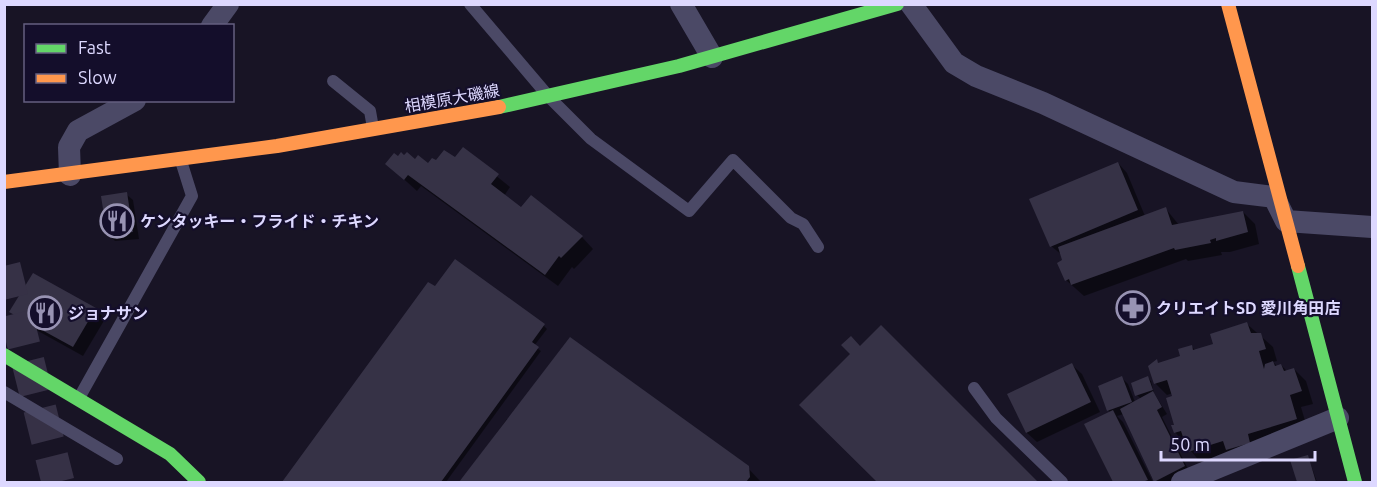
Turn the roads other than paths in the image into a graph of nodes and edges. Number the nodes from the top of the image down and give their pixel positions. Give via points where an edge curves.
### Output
1 (228, 4) edge
2 (470, 4) edge
3 (681, 4) edge
4 (897, 4) edge
5 (911, 4) edge
6 (1228, 4) edge
7 (858, 10) edge
8 (213, 24) edge
9 (712, 57) junction
10 (333, 81) dead end
11 (549, 97) junction
12 (131, 102) edge
13 (373, 129) junction
14 (180, 159) junction
15 (70, 175) junction
16 (4, 182) edge
17 (1286, 221) junction
18 (1372, 227) edge
19 (818, 247) dead end
20 (4, 355) edge
21 (974, 388) dead end
22 (4, 392) edge
23 (79, 399) junction
24 (1338, 418) junction
25 (117, 459) dead end
26 (1360, 477) edge
27 (199, 483) edge
28 (1062, 483) edge
29 (1182, 483) edge

1 - 8 street
2 - 11 lane
3 - 9 street
4 - 7 main road, 相模原大磯線
5 - 17 street via 954,63 1234,192 1274,197
6 - 17 main road
7 - 9 main road, 相模原大磯線
9 - 11 main road, 相模原大磯線
10 - 13 lane via 370,111
11 - 13 main road, 相模原大磯線
11 - 19 lane via 591,139 690,211 733,160 790,218 803,224
12 - 15 street via 78,131 69,147
13 - 14 main road, 相模原大磯線
14 - 15 main road, 相模原大磯線
14 - 23 lane via 192,196
15 - 16 main road, 相模原大磯線
17 - 18 street
17 - 24 main road
20 - 23 main road
21 - 28 lane via 996,418
22 - 25 lane
23 - 27 main road via 170,454
24 - 26 main road
24 - 29 street

